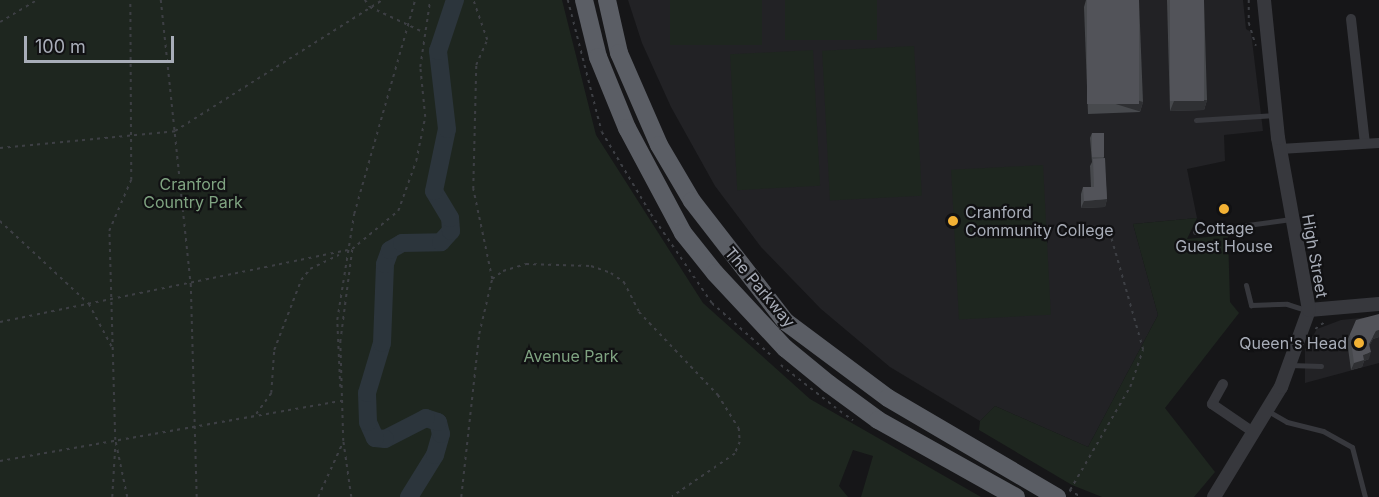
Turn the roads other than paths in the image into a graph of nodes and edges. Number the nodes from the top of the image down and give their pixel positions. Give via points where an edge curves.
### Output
1 (584, 0) edge
2 (606, 0) edge
3 (1264, 0) edge
4 (1351, 19) dead end
5 (1275, 115) junction
6 (1196, 120) dead end
7 (1365, 143) junction
8 (1379, 143) edge
9 (1280, 149) junction
10 (1292, 219) junction
11 (1195, 232) dead end
12 (1246, 285) dead end
13 (1379, 304) edge
14 (1309, 310) junction
15 (1290, 365) junction
16 (1321, 366) dead end
17 (1223, 384) dead end
18 (1267, 410) junction
19 (1253, 432) junction
20 (1063, 494) edge
21 (1016, 497) edge
22 (1214, 497) edge
23 (1365, 497) edge

1 - 21 highway, The Parkway via 598,57 627,128 683,233 715,273 785,348 829,384 878,420
2 - 20 highway, The Parkway via 619,53 659,145 692,201 786,322 888,398
3 - 5 street, High Street
4 - 7 street
5 - 6 lane
5 - 9 street, High Street
7 - 8 street
7 - 9 street
9 - 10 street, High Street
10 - 11 lane
10 - 14 street, High Street
12 - 14 lane via 1251,304 1287,304
13 - 14 street
14 - 15 street, High Street
15 - 16 lane
15 - 18 street, High Street
17 - 19 street via 1212,404
18 - 19 street, High Street
18 - 23 lane via 1287,422 1323,431 1352,447
19 - 22 street, High Street

